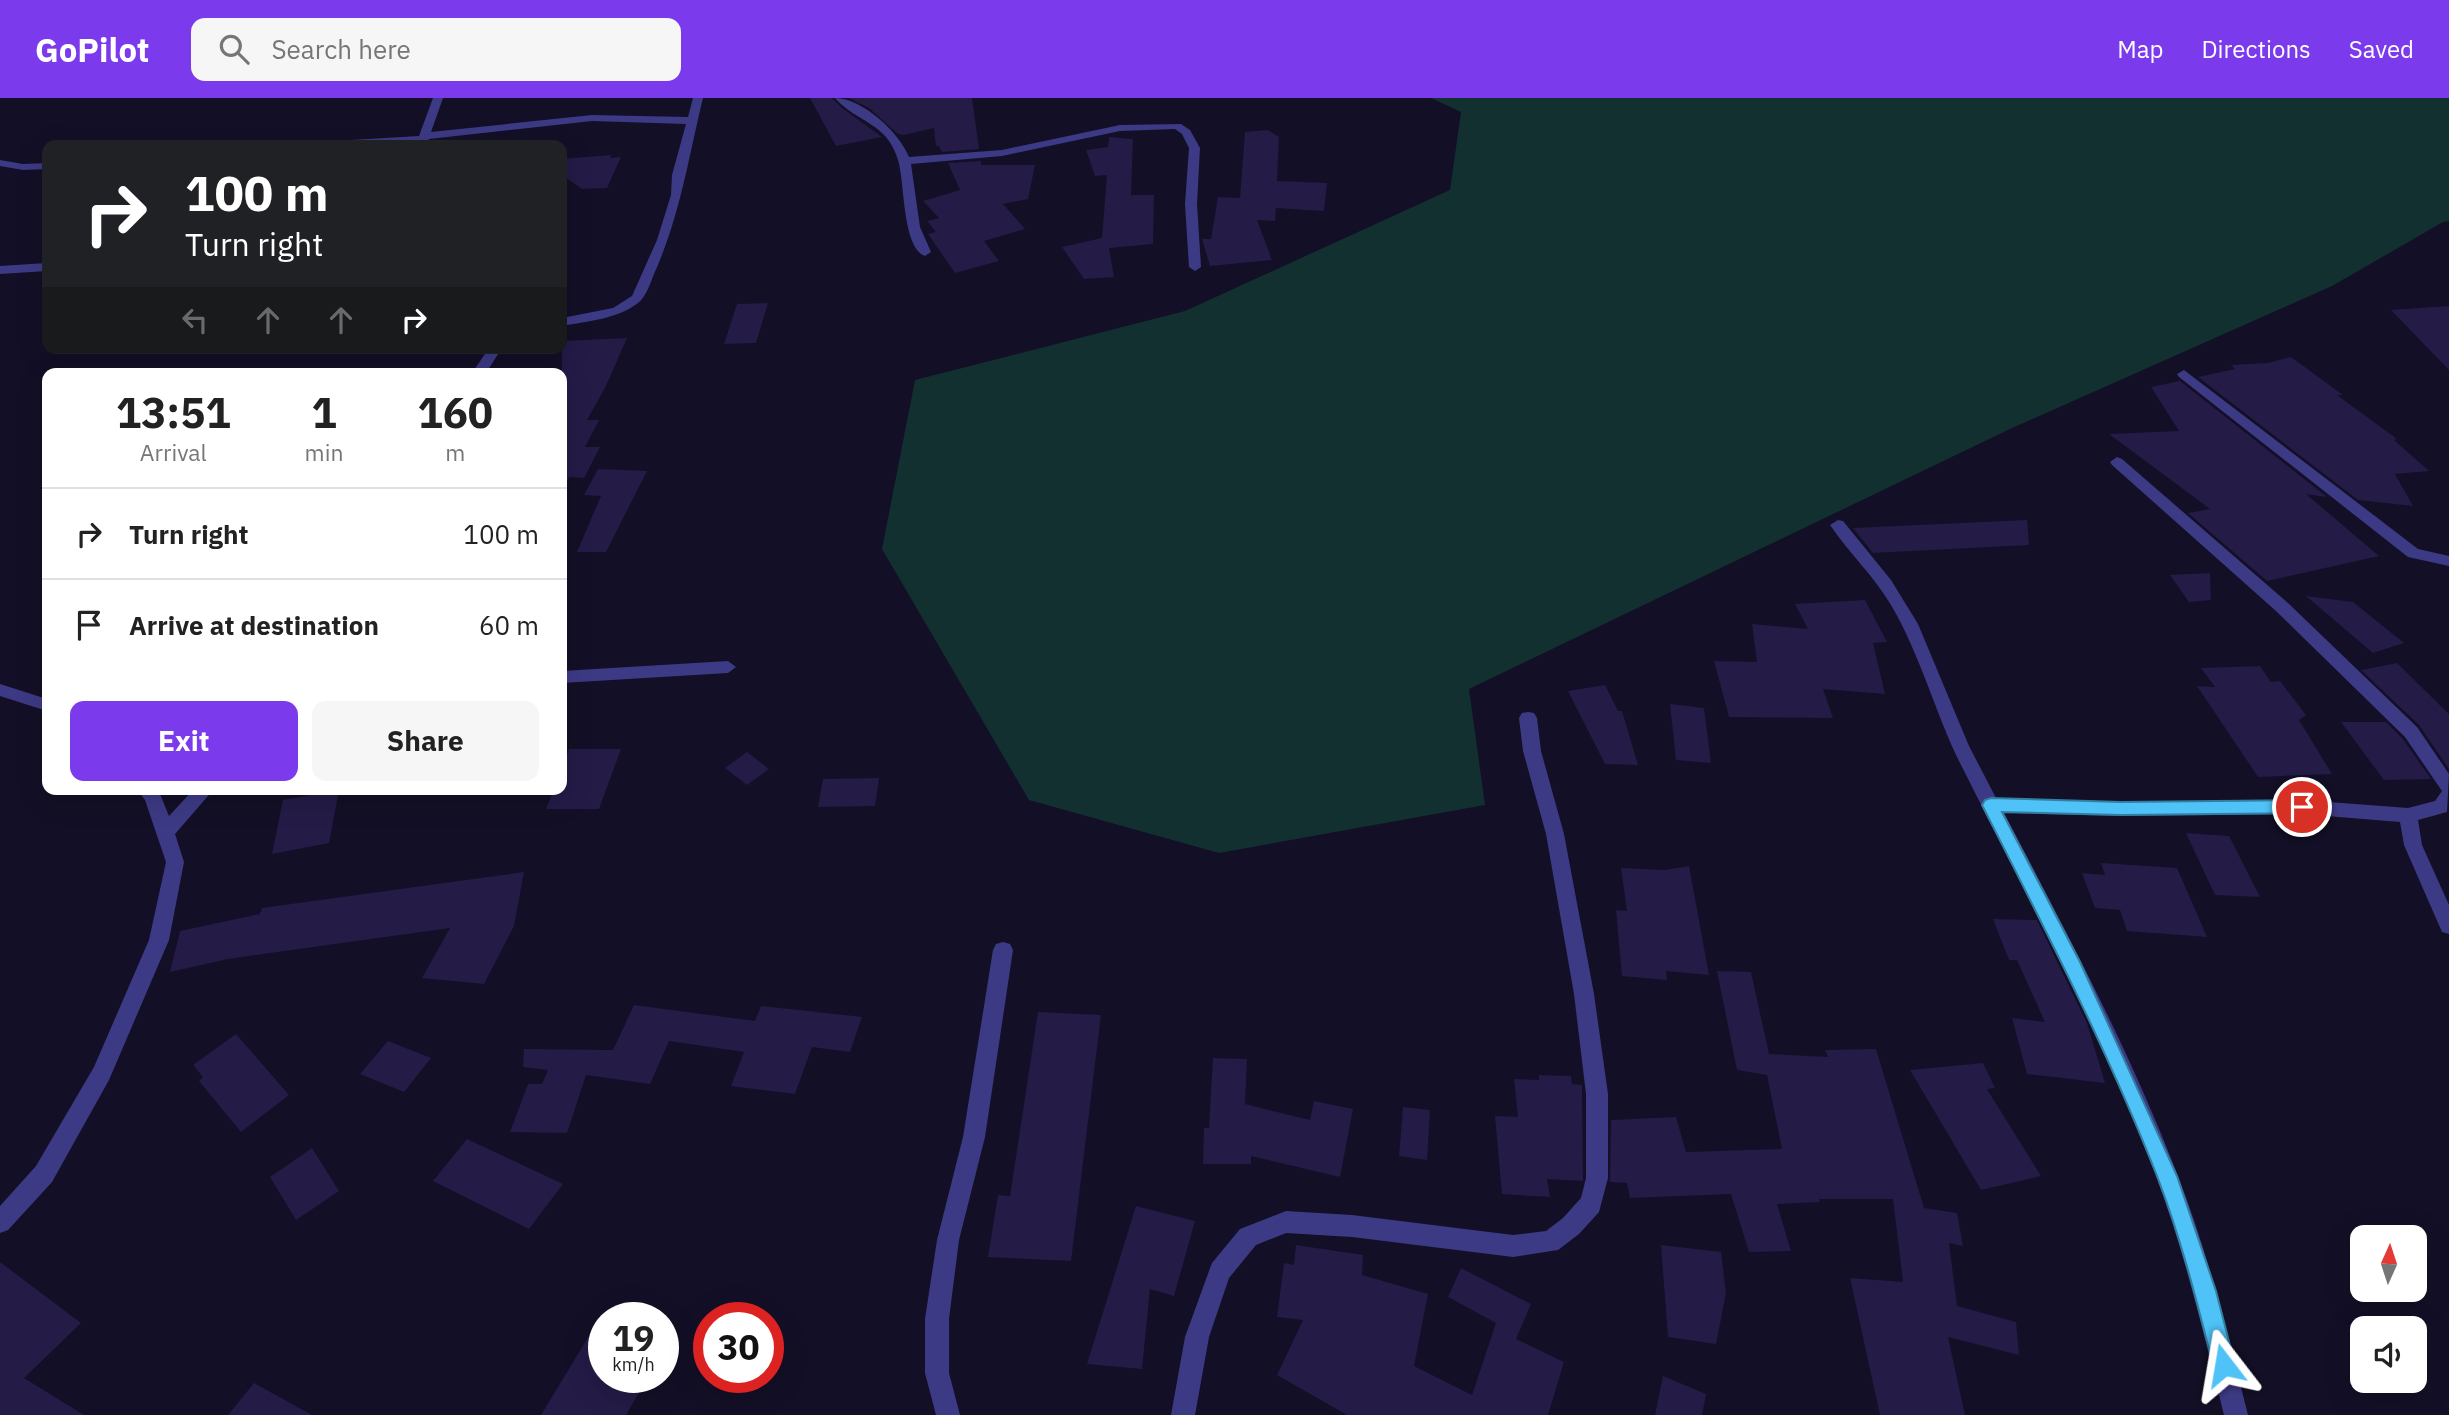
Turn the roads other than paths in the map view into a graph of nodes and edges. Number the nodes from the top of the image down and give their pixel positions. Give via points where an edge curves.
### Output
1 (438, 98) edge
2 (698, 98) edge
3 (840, 98) edge
4 (692, 121) junction
5 (423, 140) edge
6 (906, 161) junction
7 (0, 163) edge
8 (42, 166) edge
9 (925, 252) dead end
10 (42, 267) edge
11 (1195, 267) dead end
12 (0, 270) edge
13 (567, 321) edge
14 (2184, 374) dead end
15 (2118, 462) dead end
16 (1838, 525) dead end
17 (2449, 561) edge
18 (728, 667) dead end
19 (567, 677) edge
20 (0, 690) edge
21 (42, 703) edge
22 (1528, 718) dead end
23 (2449, 788) edge
24 (152, 795) edge
25 (200, 795) edge
26 (2449, 795) edge
27 (1991, 805) junction
28 (2408, 815) junction
29 (165, 833) junction
30 (2449, 926) edge
31 (1003, 950) dead end
32 (0, 1222) edge
33 (948, 1415) edge
34 (1183, 1415) edge
35 (2236, 1415) edge

1 - 5 street
2 - 4 street
3 - 6 street via 893,136
4 - 5 street via 652,116 597,118 498,126
4 - 13 street via 667,229 637,298 617,311
6 - 9 street via 914,227
6 - 11 street via 1002,153 1120,128 1177,126 1192,139 1196,153 1191,195
7 - 8 street
10 - 12 street
14 - 17 street via 2413,553
15 - 23 street via 2282,607 2411,732
16 - 27 street via 1898,603 1958,742
18 - 19 street
20 - 21 street
22 - 34 street via 1584,994 1595,1082 1597,1178 1591,1204 1550,1242 1513,1247 1286,1222 1248,1237 1220,1271 1198,1337
24 - 29 street
25 - 29 street
26 - 28 street via 2441,807
27 - 28 street via 2302,807
27 - 35 street via 2074,968 2167,1176 2206,1291
28 - 30 street via 2413,845
29 - 32 street via 174,862 154,952 102,1073 44,1174
31 - 33 street via 974,1136 948,1240 937,1319 937,1373

